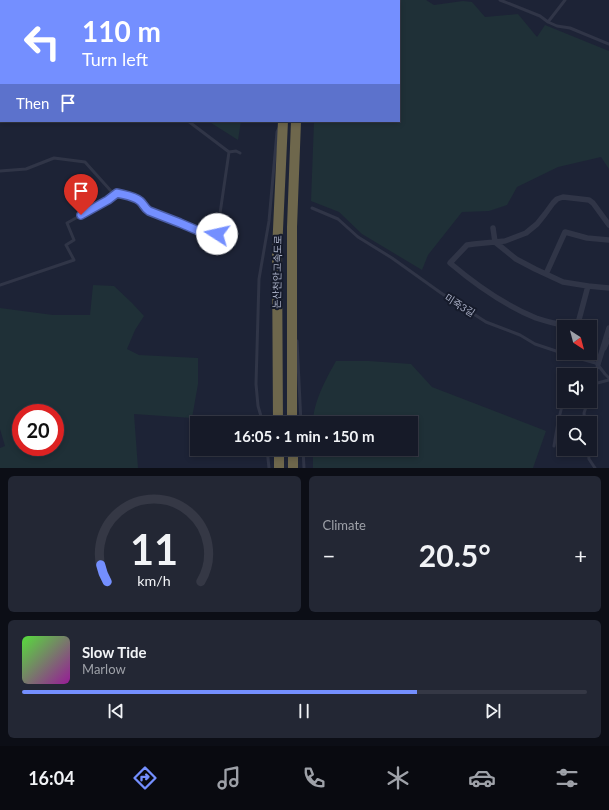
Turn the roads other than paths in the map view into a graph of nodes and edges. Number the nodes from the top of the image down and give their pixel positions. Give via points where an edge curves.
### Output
1 (500, 0) edge
2 (565, 0) edge
3 (548, 22) junction
4 (609, 44) edge
5 (189, 122) edge
6 (282, 122) edge
7 (283, 122) edge
8 (296, 122) edge
9 (229, 152) junction
10 (240, 153) dead end
11 (0, 171) edge
12 (117, 193) junction
13 (312, 208) dead end
14 (609, 225) edge
15 (493, 228) dead end
16 (609, 240) edge
17 (495, 242) junction
18 (546, 274) junction
19 (0, 285) edge
20 (588, 286) junction
21 (609, 288) edge
22 (292, 292) junction
23 (296, 306) dead end
24 (579, 320) edge
25 (557, 323) edge
26 (609, 328) edge
27 (297, 335) dead end
28 (609, 340) edge
29 (598, 365) junction
30 (597, 368) edge
31 (609, 379) edge
32 (597, 383) edge
33 (562, 408) edge
34 (261, 416) edge
35 (278, 416) edge
36 (292, 416) edge
37 (301, 416) edge
38 (554, 446) dead end
39 (268, 456) edge
40 (279, 456) edge
41 (293, 456) edge
42 (303, 456) edge
43 (589, 456) edge
44 (269, 468) edge
45 (279, 468) edge
46 (293, 468) edge
47 (304, 468) edge
48 (595, 468) edge

1 - 3 lane via 540,16
2 - 3 lane
3 - 4 lane
5 - 9 lane
6 - 34 lane via 277,132 269,221 259,279 256,384
7 - 35 highway, 논산천안고속도로 via 277,251
8 - 22 highway, 논산천안고속도로
9 - 10 lane
9 - 12 lane via 217,234 201,232 149,211 141,202
11 - 12 lane via 26,169 54,158 85,162 111,192
12 - 19 lane via 67,223 74,240 66,244 74,260
13 - 29 lane, 미죽3길 via 338,219 358,237 486,322 520,335 535,344
14 - 17 street via 589,200 563,197 552,203 537,224 526,233
15 - 17 street
16 - 18 street via 565,232
17 - 18 street via 516,259
17 - 25 street via 467,245 450,263 475,284 511,306
18 - 20 street via 563,282
20 - 21 street
20 - 24 street
22 - 23 lane
22 - 36 highway, 논산천안고속도로
26 - 29 street
27 - 37 lane
28 - 29 lane
29 - 30 lane
29 - 31 lane
31 - 32 lane
33 - 38 lane
39 - 44 lane
40 - 45 highway
41 - 46 highway
42 - 47 lane
43 - 48 lane

